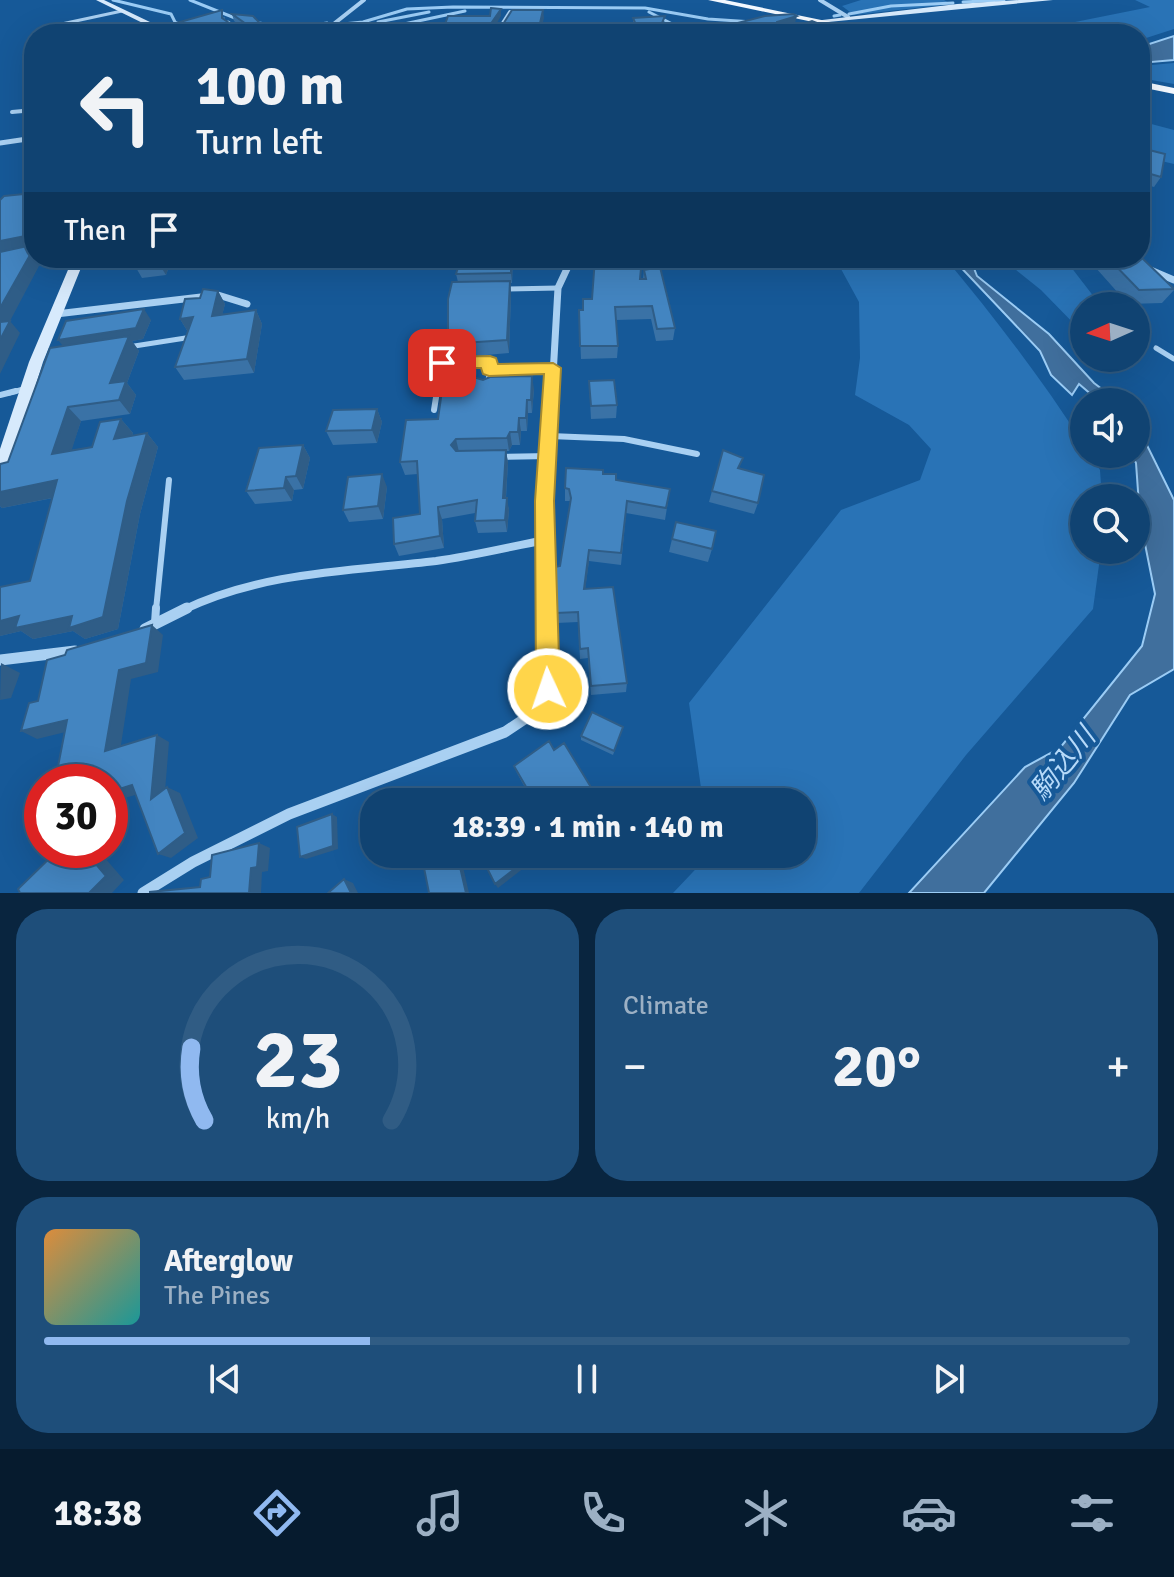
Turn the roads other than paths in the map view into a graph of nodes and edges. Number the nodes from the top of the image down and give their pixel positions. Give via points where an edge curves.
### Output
1 (99, 0) edge
2 (364, 0) edge
3 (712, 0) edge
4 (820, 0) edge
5 (1050, 0) edge
6 (122, 11) junction
7 (510, 12) edge
8 (848, 17) junction
9 (818, 21) junction
10 (228, 22) edge
11 (62, 24) edge
12 (150, 24) edge
13 (231, 24) edge
14 (334, 24) edge
15 (502, 24) edge
16 (807, 24) edge
17 (833, 24) edge
18 (1150, 86) edge
19 (1174, 91) edge
20 (24, 111) edge
21 (12, 112) dead end
22 (24, 139) edge
23 (0, 143) edge
24 (75, 268) edge
25 (567, 268) edge
26 (1146, 268) edge
27 (1174, 280) edge
28 (558, 288) junction
29 (502, 289) edge
30 (247, 304) dead end
31 (56, 314) junction
32 (192, 337) edge
33 (1156, 348) dead end
34 (114, 349) edge
35 (1174, 359) edge
36 (553, 368) junction
37 (489, 370) junction
38 (27, 388) junction
39 (487, 388) edge
40 (0, 395) edge
41 (434, 410) dead end
42 (550, 436) junction
43 (697, 454) dead end
44 (549, 456) junction
45 (489, 457) edge
46 (0, 474) edge
47 (169, 480) dead end
48 (545, 540) junction
49 (155, 626) junction
50 (140, 631) edge
51 (84, 648) edge
52 (0, 660) edge
53 (143, 893) edge

1 - 6 main road
2 - 14 street
3 - 9 main road
4 - 8 street
5 - 8 main road
6 - 11 lane
6 - 12 main road
7 - 15 street
8 - 9 main road
9 - 16 street
9 - 17 main road
10 - 13 lane
18 - 19 main road
20 - 21 lane
22 - 23 street
24 - 31 main road
25 - 28 street
26 - 27 street
28 - 29 lane
28 - 36 street
30 - 31 street via 218,295
31 - 38 main road via 43,360
32 - 34 lane
33 - 35 lane
36 - 37 lane
36 - 42 street
37 - 39 lane
37 - 41 lane via 490,362 442,363
38 - 40 lane
38 - 46 main road
42 - 43 lane via 652,441
42 - 44 street
44 - 45 lane
44 - 48 street
47 - 49 lane
48 - 49 street via 441,560 256,582 210,597
48 - 53 street via 548,689 541,708 505,732 289,814
49 - 50 street
51 - 52 street

